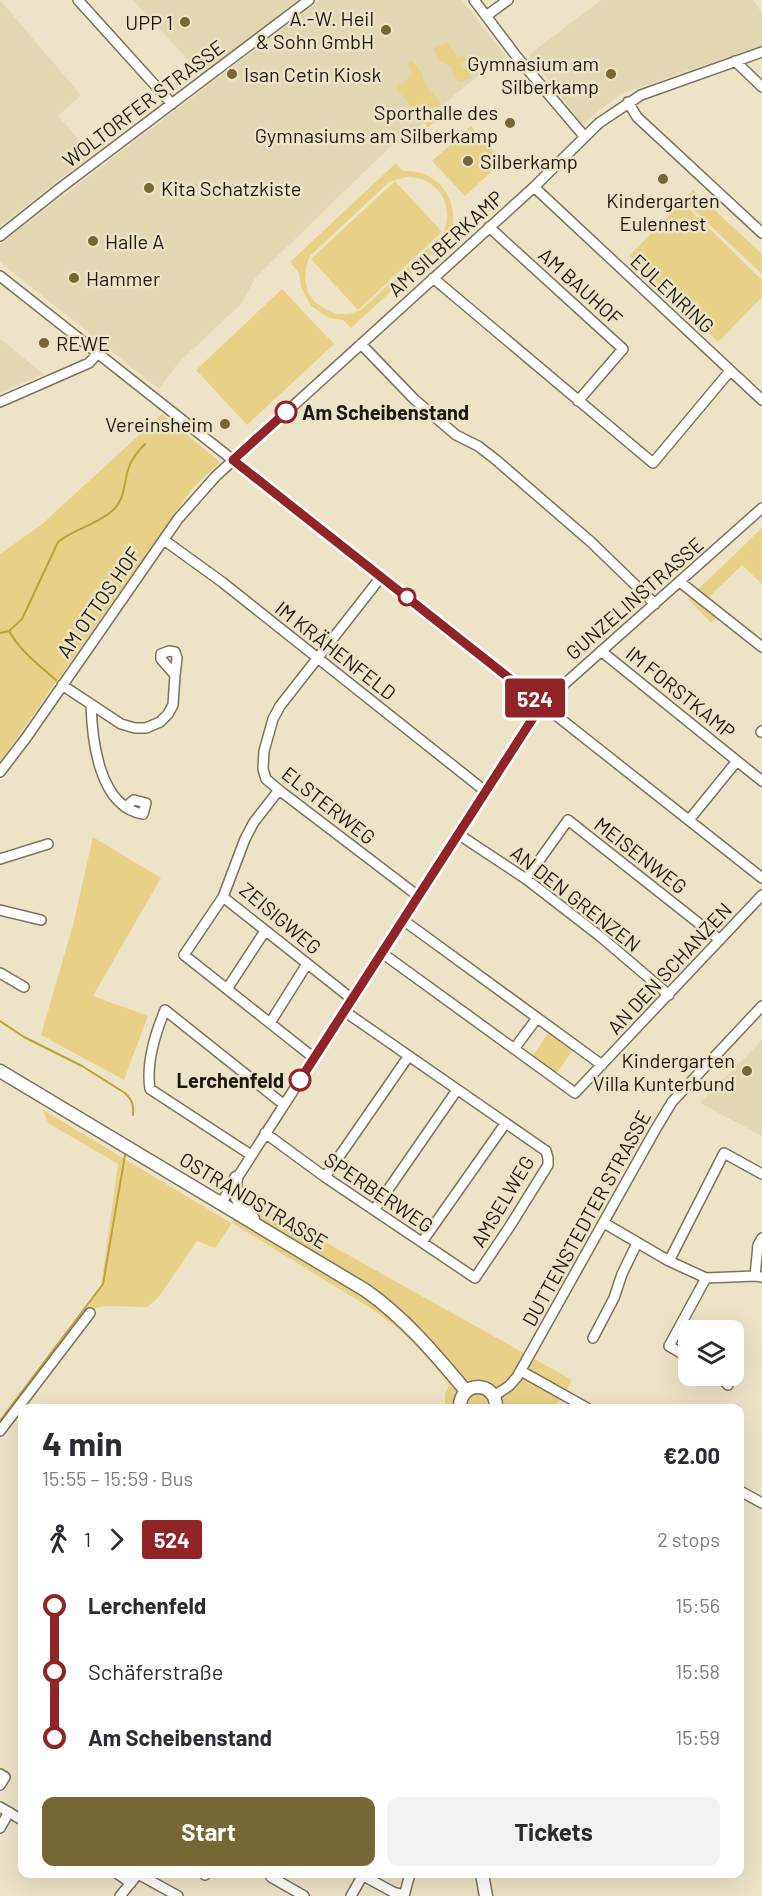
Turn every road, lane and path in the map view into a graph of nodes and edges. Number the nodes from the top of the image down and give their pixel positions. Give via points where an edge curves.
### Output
1 (78, 0) edge
2 (309, 0) edge
3 (474, 0) edge
4 (508, 0) edge
5 (486, 16) junction
6 (762, 52) edge
7 (735, 61) junction
8 (762, 87) edge
9 (628, 102) junction
10 (172, 104) junction
11 (584, 136) junction
12 (534, 187) junction
13 (489, 227) junction
14 (762, 233) edge
15 (0, 237) edge
16 (0, 276) edge
17 (433, 278) junction
18 (361, 344) junction
19 (98, 353) junction
20 (730, 371) junction
21 (762, 400) edge
22 (578, 401) junction
23 (0, 402) edge
24 (233, 460) junction
25 (762, 508) edge
26 (164, 540) junction
27 (381, 577) junction
28 (680, 582) junction
29 (655, 604) junction
30 (762, 647) edge
31 (602, 651) junction
32 (318, 658) junction
33 (175, 675) dead end
34 (62, 685) junction
35 (92, 704) junction
36 (542, 704) junction
37 (737, 761) junction
38 (0, 772) edge
39 (762, 781) edge
40 (279, 790) junction
41 (485, 791) junction
42 (125, 807) dead end
43 (688, 820) junction
44 (458, 834) junction
45 (48, 844) dead end
46 (0, 859) edge
47 (762, 878) edge
48 (526, 879) junction
49 (762, 895) edge
50 (418, 896) junction
51 (223, 897) junction
52 (0, 910) edge
53 (41, 920) dead end
54 (403, 920) junction
55 (265, 931) junction
56 (720, 940) junction
57 (382, 953) junction
58 (307, 964) junction
59 (0, 974) edge
60 (24, 987) dead end
61 (227, 989) junction
62 (669, 995) junction
63 (352, 999) junction
64 (762, 1006) edge
65 (344, 1011) junction
66 (537, 1018) junction
67 (270, 1023) junction
68 (514, 1049) junction
69 (408, 1057) junction
70 (314, 1058) junction
71 (602, 1065) junction
72 (0, 1071) edge
73 (457, 1090) junction
74 (283, 1104) junction
75 (505, 1124) junction
76 (265, 1133) junction
77 (251, 1155) junction
78 (762, 1174) edge
79 (325, 1177) junction
80 (236, 1178) junction
81 (220, 1203) junction
82 (374, 1209) junction
83 (604, 1223) junction
84 (257, 1224) junction
85 (762, 1238) edge
86 (422, 1242) junction
87 (637, 1243) junction
88 (669, 1261) junction
89 (759, 1277) edge
90 (475, 1278) joint
91 (706, 1278) junction
92 (90, 1313) dead end
93 (683, 1320) edge
94 (678, 1329) edge
95 (593, 1338) dead end
96 (678, 1351) edge
97 (520, 1371) junction
98 (466, 1392) junction
99 (495, 1402) edge
100 (21, 1404) edge
101 (460, 1404) edge
102 (579, 1404) edge
103 (18, 1407) edge
104 (0, 1431) edge
105 (744, 1493) edge
106 (762, 1503) edge
107 (0, 1774) edge
108 (0, 1785) edge
109 (4, 1810) edge
110 (18, 1818) edge
111 (0, 1828) edge
112 (124, 1878) edge
113 (135, 1878) edge
114 (145, 1878) edge
115 (273, 1878) edge
116 (359, 1878) edge
117 (368, 1878) edge
118 (409, 1878) edge
119 (483, 1878) edge
120 (131, 1883) junction
121 (120, 1896) edge
122 (178, 1896) edge
123 (304, 1896) edge
124 (351, 1896) edge
125 (404, 1896) edge
126 (486, 1896) edge

1 - 10 street
2 - 10 street, WOLTORFER STRASSE
3 - 5 street
4 - 5 street
5 - 11 street
6 - 7 street, AM SILBERKAMP
7 - 8 street
7 - 9 street, AM SILBERKAMP
9 - 11 street, AM SILBERKAMP
9 - 14 street via 637,117
10 - 15 street, WOLTORFER STRASSE
11 - 12 street, AM SILBERKAMP
12 - 13 street, AM SILBERKAMP
12 - 20 street, EULENRING
13 - 17 street, AM SILBERKAMP
13 - 22 street, AM BAUHOF via 623,349
16 - 19 street
17 - 18 street, AM SILBERKAMP
17 - 22 street
18 - 24 street, AM SILBERKAMP
18 - 29 street via 414,399 456,435 478,446 503,467 591,542
19 - 23 street via 89,363
19 - 24 street
20 - 21 street, EULENRING
20 - 22 street via 652,463
24 - 26 street, AM OTTOS HOF via 194,499
24 - 27 street
25 - 28 street, GUNZELINSTRASSE
26 - 32 street, IM KRÄHENFELD
26 - 34 street, AM OTTOS HOF
27 - 32 street, ELSTERWEG
27 - 36 street
28 - 29 street, GUNZELINSTRASSE
28 - 30 street
29 - 31 street, GUNZELINSTRASSE
31 - 36 street, GUNZELINSTRASSE
31 - 37 street, IM FORSTKAMP
32 - 40 street, ELSTERWEG via 280,706 268,732 263,769 266,779
32 - 41 street, IM KRÄHENFELD
33 - 35 street via 173,705 160,722 146,728 127,726
34 - 35 street
34 - 38 street, AM OTTOS HOF
35 - 42 street via 95,750 111,792
36 - 41 street, GUNZELINSTRASSE
36 - 43 street
37 - 39 street, IM FORSTKAMP
37 - 43 street, IM FORSTKAMP
40 - 50 street, ELSTERWEG
40 - 51 street, ZEISIGWEG via 245,839
41 - 44 street, GUNZELINSTRASSE
43 - 47 street
44 - 48 street, AN DEN GRENZEN
44 - 50 street, GUNZELINSTRASSE
45 - 46 street
48 - 56 street, MEISENWEG via 568,820
48 - 62 street, AN DEN GRENZEN
49 - 56 street, AN DEN SCHANZEN
50 - 54 street, GUNZELINSTRASSE
51 - 55 street, ZEISIGWEG
51 - 61 street via 184,955
52 - 53 street
54 - 57 street, GUNZELINSTRASSE
54 - 66 street
55 - 58 street, ZEISIGWEG
55 - 61 street
56 - 62 street, AN DEN SCHANZEN
57 - 63 street, GUNZELINSTRASSE
57 - 68 street, AN DEN SCHANZEN
58 - 63 street, ZEISIGWEG
58 - 67 street
59 - 60 street
61 - 67 street
62 - 71 street, AN DEN SCHANZEN
63 - 65 street, GUNZELINSTRASSE
64 - 83 street, DUTTENSTEDTER STRASSE via 672,1102
65 - 69 street, AMSELWEG
65 - 70 street, GUNZELINSTRASSE
66 - 68 street
66 - 71 street
67 - 70 street
68 - 71 street, AN DEN SCHANZEN via 575,1093
69 - 73 street, AMSELWEG
69 - 79 street
70 - 74 street, GUNZELINSTRASSE
72 - 81 main road, OSTRANDSTRASSE
73 - 75 street, AMSELWEG
73 - 82 street
74 - 76 street, GUNZELINSTRASSE
74 - 77 street via 165,1011 152,1051 150,1089
75 - 86 street, AMSELWEG
75 - 90 street, AMSELWEG via 546,1151 548,1165
76 - 77 street, GUNZELINSTRASSE
76 - 79 street, SPERBERWEG
77 - 80 street, GUNZELINSTRASSE
78 - 88 street via 724,1153
79 - 82 street, SPERBERWEG
80 - 81 street, GUNZELINSTRASSE
80 - 84 main road via 236,1196
81 - 84 main road, OSTRANDSTRASSE
82 - 86 street, SPERBERWEG
83 - 87 street
83 - 97 street, DUTTENSTEDTER STRASSE
84 - 98 main road, OSTRANDSTRASSE via 384,1304 419,1336
85 - 89 street via 758,1245
86 - 90 street, SPERBERWEG
87 - 88 street
87 - 95 street
88 - 91 street
89 - 91 street
91 - 93 street
92 - 100 street
94 - 96 street via 669,1346
97 - 99 street, DUTTENSTEDTER STRASSE
97 - 102 street
98 - 99 main road via 481,1387 488,1390
98 - 101 main road
103 - 104 street
105 - 106 street
107 - 108 street via 5,1777
109 - 110 street
109 - 111 street
112 - 120 street
113 - 120 street
114 - 122 street
115 - 123 street
116 - 124 street
117 - 125 street
118 - 125 street
119 - 126 main road
120 - 121 street

